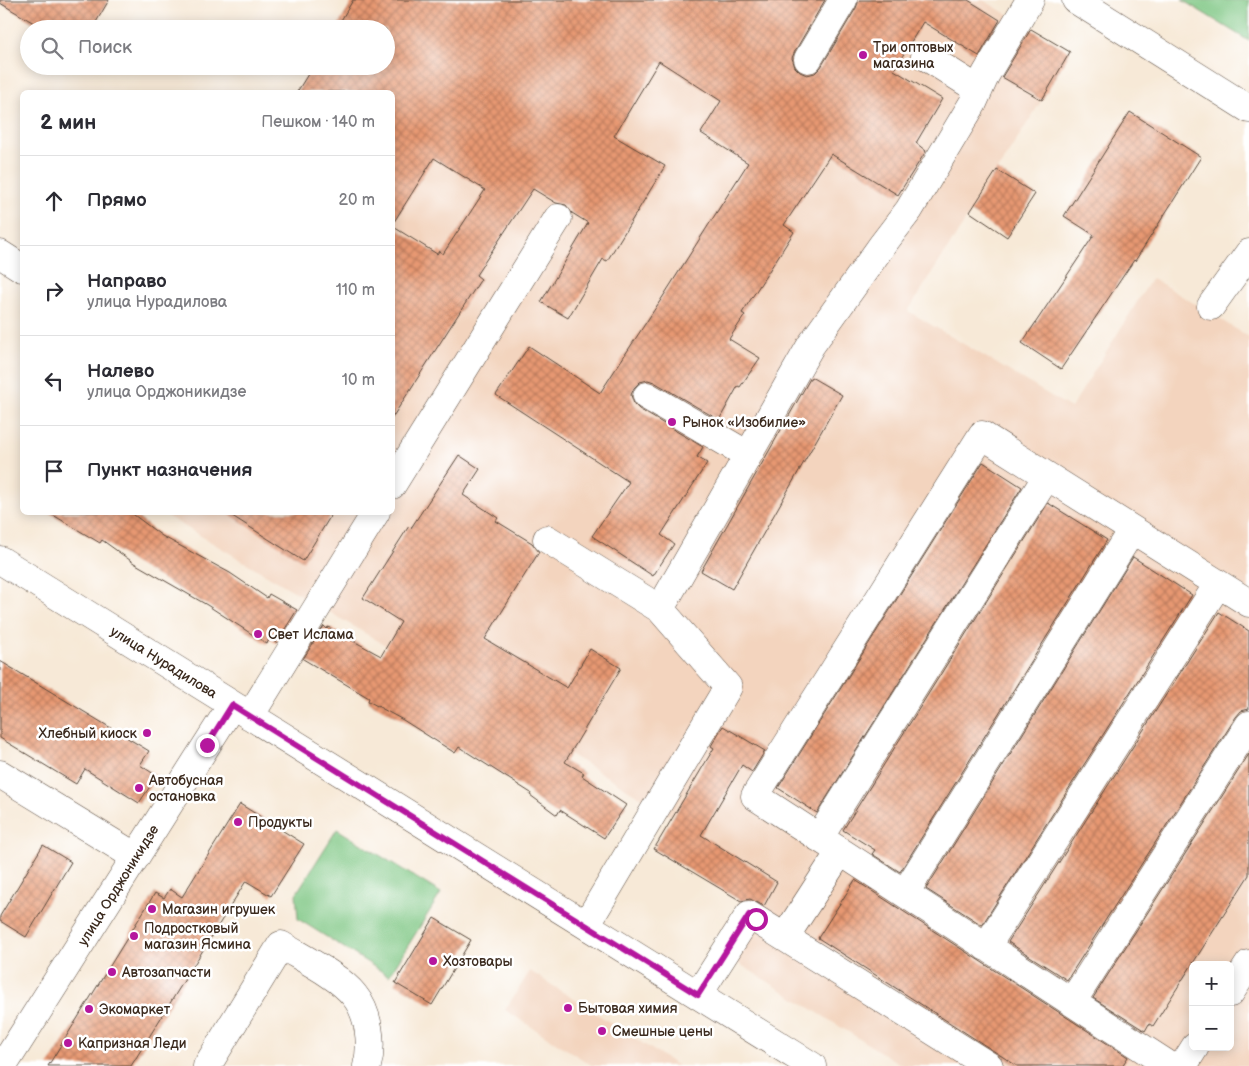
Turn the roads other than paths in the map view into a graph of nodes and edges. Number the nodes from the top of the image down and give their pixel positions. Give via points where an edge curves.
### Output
1 (844, 0) edge
2 (1030, 0) edge
3 (1076, 0) edge
4 (925, 56) dead end
5 (808, 58) dead end
6 (978, 90) junction
7 (1249, 108) edge
8 (558, 218) dead end
9 (1249, 253) edge
10 (0, 254) edge
11 (20, 267) edge
12 (1211, 306) dead end
13 (647, 396) dead end
14 (748, 455) junction
15 (1046, 476) junction
16 (395, 480) edge
17 (374, 515) edge
18 (1132, 530) junction
19 (547, 539) dead end
20 (0, 560) edge
21 (1218, 584) junction
22 (1249, 603) edge
23 (660, 610) junction
24 (241, 710) junction
25 (1249, 725) edge
26 (0, 774) edge
27 (830, 845) junction
28 (136, 857) junction
29 (905, 893) junction
30 (586, 925) junction
31 (784, 937) junction
32 (986, 947) junction
33 (1249, 964) edge
34 (1234, 987) edge
35 (698, 995) junction
36 (1072, 1002) junction
37 (1192, 1051) edge
38 (4, 1066) edge
39 (207, 1066) edge
40 (367, 1066) edge
41 (812, 1066) edge
42 (989, 1066) edge
43 (1170, 1066) edge
44 (1183, 1066) edge

1 - 5 street
2 - 6 street
3 - 7 street
4 - 6 street
6 - 14 street via 909,210 811,345
8 - 16 street
9 - 12 street
10 - 11 street
13 - 14 street
14 - 23 street
15 - 18 street
15 - 27 street
15 - 27 street via 982,435 755,796
17 - 24 street, улица Орджоникидзе
18 - 21 street
18 - 29 street
19 - 23 street
20 - 24 street, улица Нурадилова
21 - 22 street
21 - 32 street
23 - 30 street via 728,687
24 - 28 street, улица Орджоникидзе
24 - 30 street, улица Нурадилова
25 - 36 street
26 - 28 street
27 - 29 street
27 - 31 street
28 - 38 street, улица Орджоникидзе
29 - 32 street
30 - 35 street, улица Нурадилова
31 - 35 street via 749,915
31 - 42 street
32 - 36 street
33 - 34 street
35 - 41 street, улица Нурадилова
36 - 43 street
37 - 44 street
39 - 40 street via 281,945 340,982 355,996 370,1036

